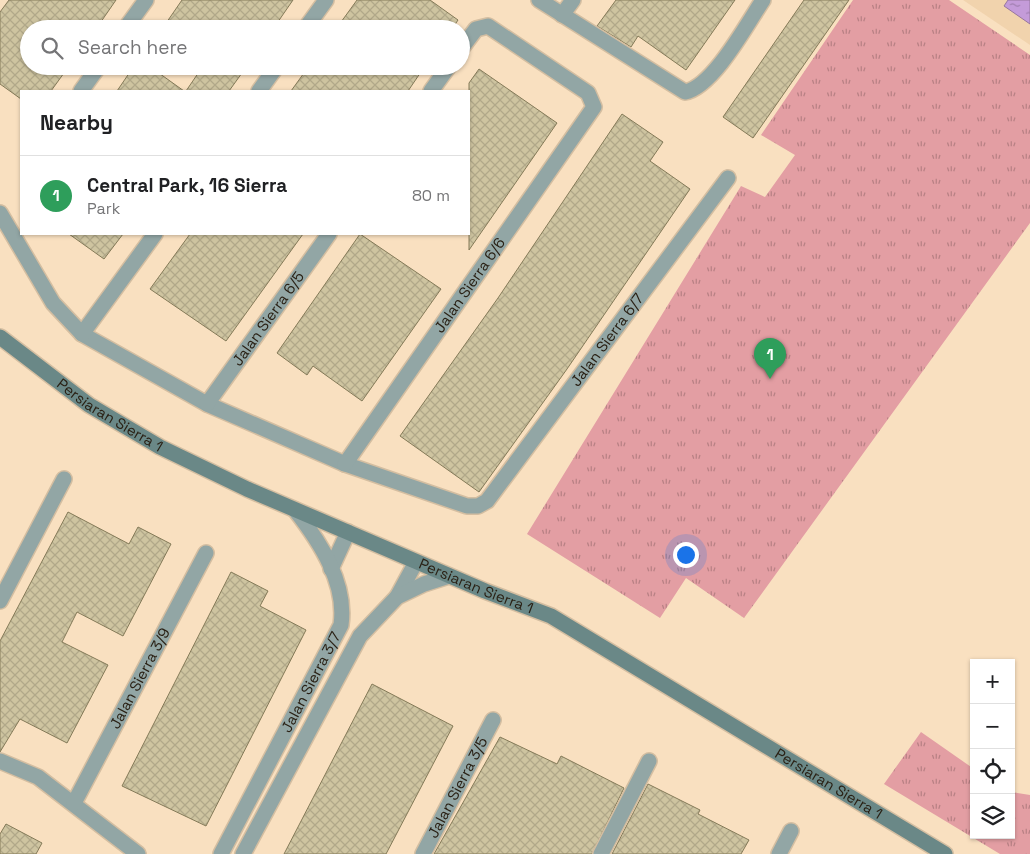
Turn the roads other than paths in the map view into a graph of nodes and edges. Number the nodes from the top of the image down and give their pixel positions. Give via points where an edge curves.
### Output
1 (146, 0) edge
2 (326, 0) edge
3 (539, 0) edge
4 (572, 0) edge
5 (763, 0) edge
6 (562, 16) junction
7 (132, 20) edge
8 (312, 20) edge
9 (470, 37) edge
10 (93, 75) edge
11 (271, 75) edge
12 (443, 75) edge
13 (82, 90) edge
14 (260, 90) edge
15 (432, 90) edge
16 (728, 178) dead end
17 (0, 213) edge
18 (154, 235) edge
19 (328, 235) edge
20 (82, 334) junction
21 (0, 338) edge
22 (207, 404) junction
23 (345, 464) junction
24 (64, 479) dead end
25 (295, 510) junction
26 (348, 532) junction
27 (206, 553) dead end
28 (416, 562) junction
29 (331, 569) junction
30 (449, 576) junction
31 (397, 597) junction
32 (0, 601) edge
33 (340, 626) junction
34 (360, 636) junction
35 (299, 705) junction
36 (318, 714) junction
37 (493, 720) dead end
38 (649, 761) dead end
39 (1, 763) edge
40 (254, 791) junction
41 (272, 801) junction
42 (74, 803) junction
43 (791, 831) dead end
44 (133, 853) edge
45 (221, 854) edge
46 (243, 854) edge
47 (423, 854) edge
48 (601, 854) edge
49 (779, 854) edge
50 (945, 854) edge

1 - 7 street
2 - 8 street
3 - 6 street
4 - 6 street
5 - 6 street via 709,78 693,91 685,92
9 - 23 street, Jalan Sierra 6/6 via 476,29 488,26 588,92 594,107
10 - 13 street
11 - 14 street
12 - 15 street
16 - 23 street, Jalan Sierra 6/7 via 487,501 478,506 466,506
17 - 20 street via 53,303
18 - 20 street
19 - 22 street, Jalan Sierra 6/5
20 - 22 street
21 - 25 street, Persiaran Sierra 1 via 89,406 160,447
22 - 23 street
24 - 32 street
25 - 26 street, Persiaran Sierra 1
25 - 29 street, Jalan Sierra 3/7 via 324,550
26 - 28 street, Persiaran Sierra 1
26 - 29 street
27 - 42 street, Jalan Sierra 3/9
28 - 30 street, Persiaran Sierra 1
28 - 31 street
29 - 33 street, Jalan Sierra 3/7 via 343,609
30 - 31 street, Jalan Sierra 3/7
30 - 50 street, Persiaran Sierra 1 via 552,616
31 - 34 street, Jalan Sierra 3/7
33 - 34 street
33 - 35 street, Jalan Sierra 3/7
34 - 36 street, Jalan Sierra 3/7
35 - 36 street
35 - 40 street, Jalan Sierra 3/7
36 - 41 street, Jalan Sierra 3/7
37 - 47 street, Jalan Sierra 3/5
38 - 48 street
39 - 42 street via 38,777
40 - 41 street
40 - 45 street, Jalan Sierra 3/7
41 - 46 street, Jalan Sierra 3/7
42 - 44 street
43 - 49 street

